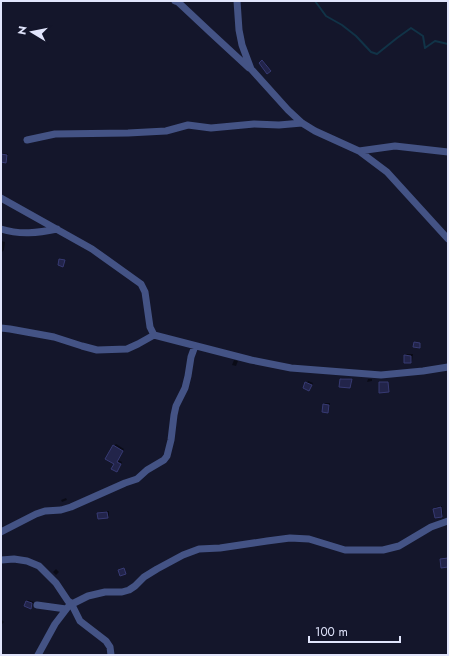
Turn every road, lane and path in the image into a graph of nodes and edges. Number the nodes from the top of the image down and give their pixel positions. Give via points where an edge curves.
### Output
1 (176, 1) edge
2 (237, 1) edge
3 (251, 69) junction
4 (302, 123) junction
5 (28, 140) dead end
6 (359, 151) junction
7 (448, 152) edge
8 (1, 198) edge
9 (1, 229) edge
10 (57, 229) junction
11 (448, 239) edge
12 (1, 328) edge
13 (154, 335) junction
14 (195, 346) junction
15 (448, 367) edge
16 (448, 521) edge
17 (1, 532) edge
18 (1, 560) edge
19 (37, 605) dead end
20 (68, 606) junction
21 (38, 655) edge
22 (111, 655) edge

1 - 3 street
2 - 3 street via 242,45
3 - 4 street
4 - 5 street via 211,128 188,125 166,131 55,134
4 - 6 street
6 - 7 street via 395,146
6 - 11 street via 387,172
8 - 10 street
9 - 10 street via 24,233
10 - 13 street via 92,249 142,284 150,327
12 - 13 street via 54,337 96,350 127,348
13 - 14 street
14 - 15 street via 291,368 381,375
14 - 17 street via 188,376 176,406 171,440 164,460 137,479 72,507 36,514
16 - 20 street via 431,527 399,546 383,550 345,550 309,539 290,538 199,549 144,577 129,590 88,596
18 - 20 street via 27,561 39,566 56,583
19 - 20 street
20 - 21 street
20 - 22 street via 80,621 106,641

